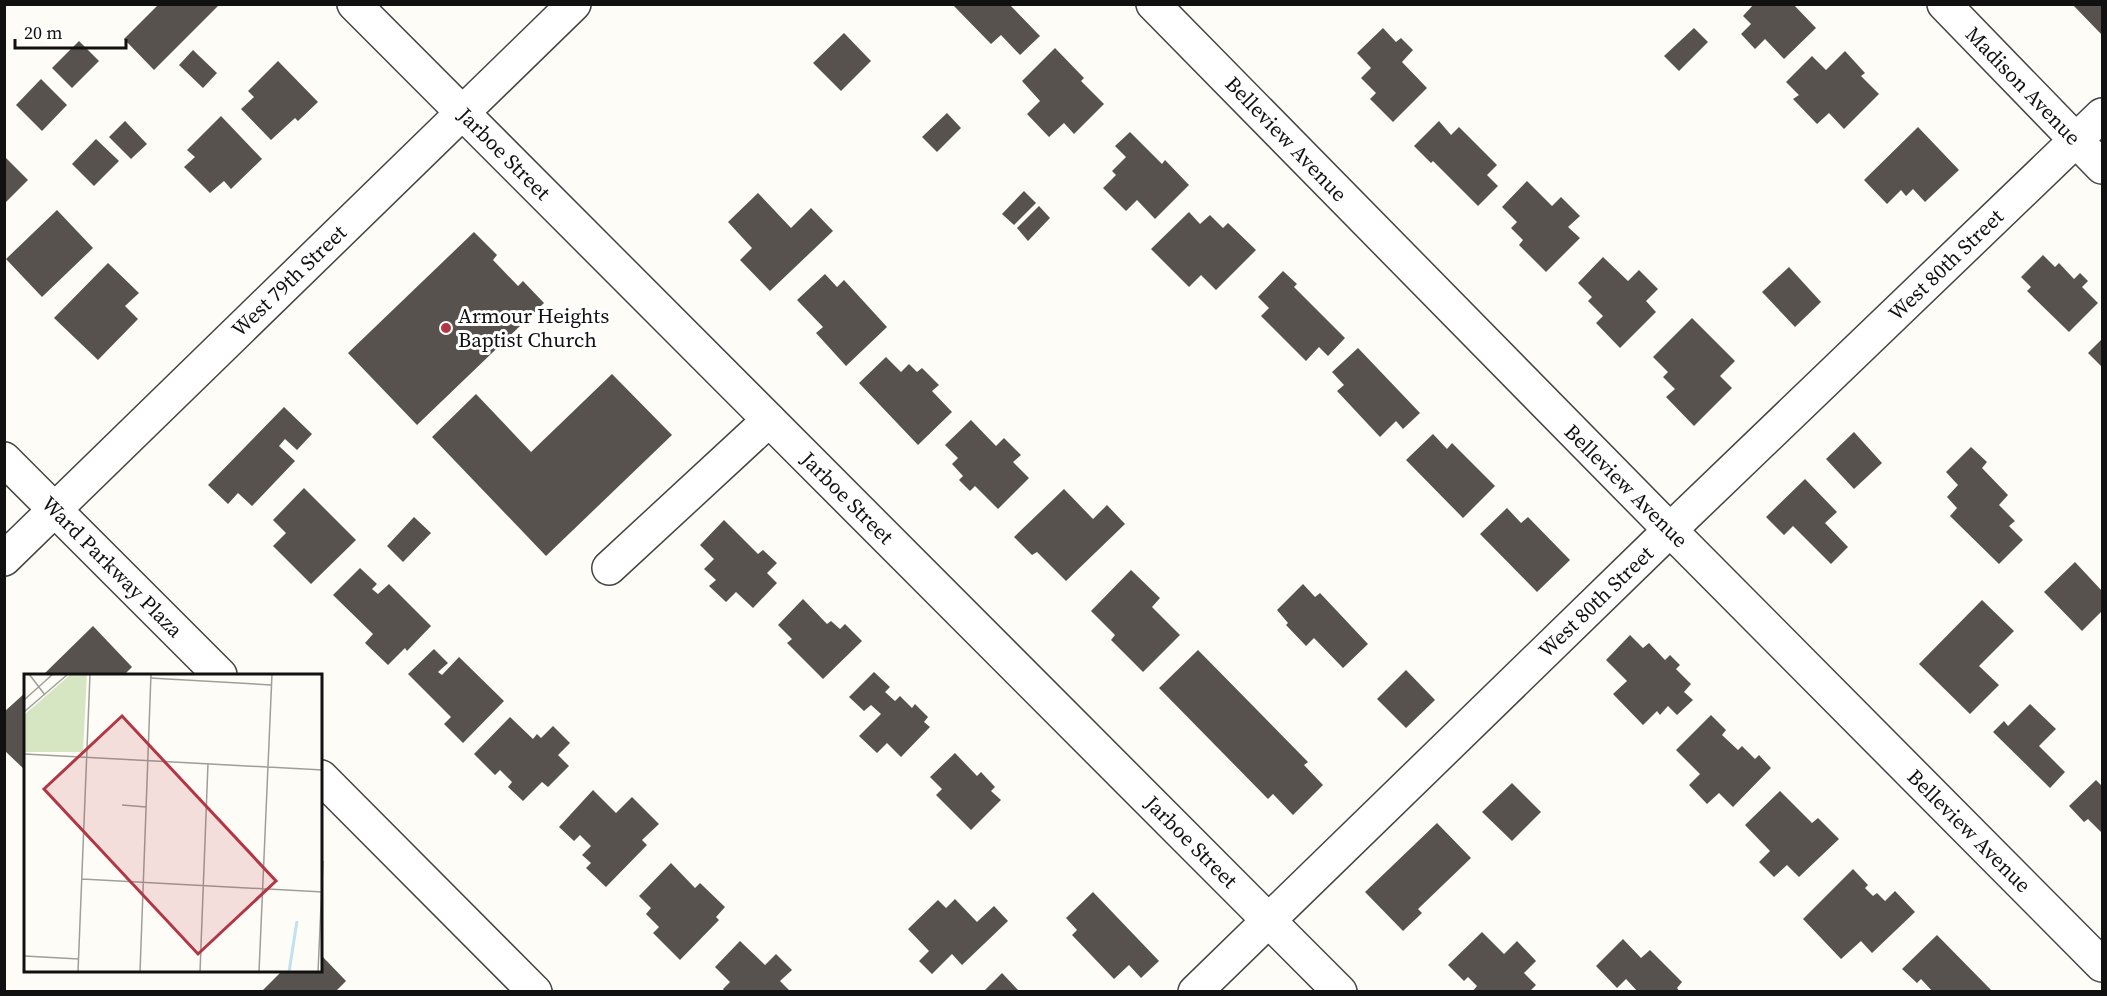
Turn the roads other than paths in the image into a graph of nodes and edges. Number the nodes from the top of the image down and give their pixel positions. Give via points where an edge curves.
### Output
1 (354, 4) edge
2 (574, 4) edge
3 (1153, 4) edge
4 (1944, 4) edge
5 (462, 113) junction
6 (2103, 115) edge
7 (2076, 140) junction
8 (2103, 166) edge
9 (769, 420) junction
10 (4, 459) edge
11 (55, 510) junction
12 (1670, 530) junction
13 (4, 559) edge
14 (609, 568) dead end
15 (219, 674) edge
16 (322, 778) edge
17 (1269, 920) junction
18 (2103, 965) edge
19 (535, 992) edge
20 (1195, 992) edge
21 (1340, 992) edge

1 - 5 street, Jarboe Street
2 - 5 street, West 79th Street
3 - 12 street, Belleview Avenue
4 - 7 street, Madison Avenue
5 - 9 street, Jarboe Street
5 - 11 street, West 79th Street
6 - 7 street, West 80th Street
7 - 8 street, Madison Avenue
7 - 12 street, West 80th Street
9 - 14 street
9 - 17 street, Jarboe Street
10 - 11 street, Ward Parkway Plaza
11 - 13 street, West 79th Street
11 - 15 street, Ward Parkway Plaza
12 - 17 street, West 80th Street
12 - 18 street, Belleview Avenue
16 - 19 street
17 - 20 street, West 80th Street
17 - 21 street, Jarboe Street

